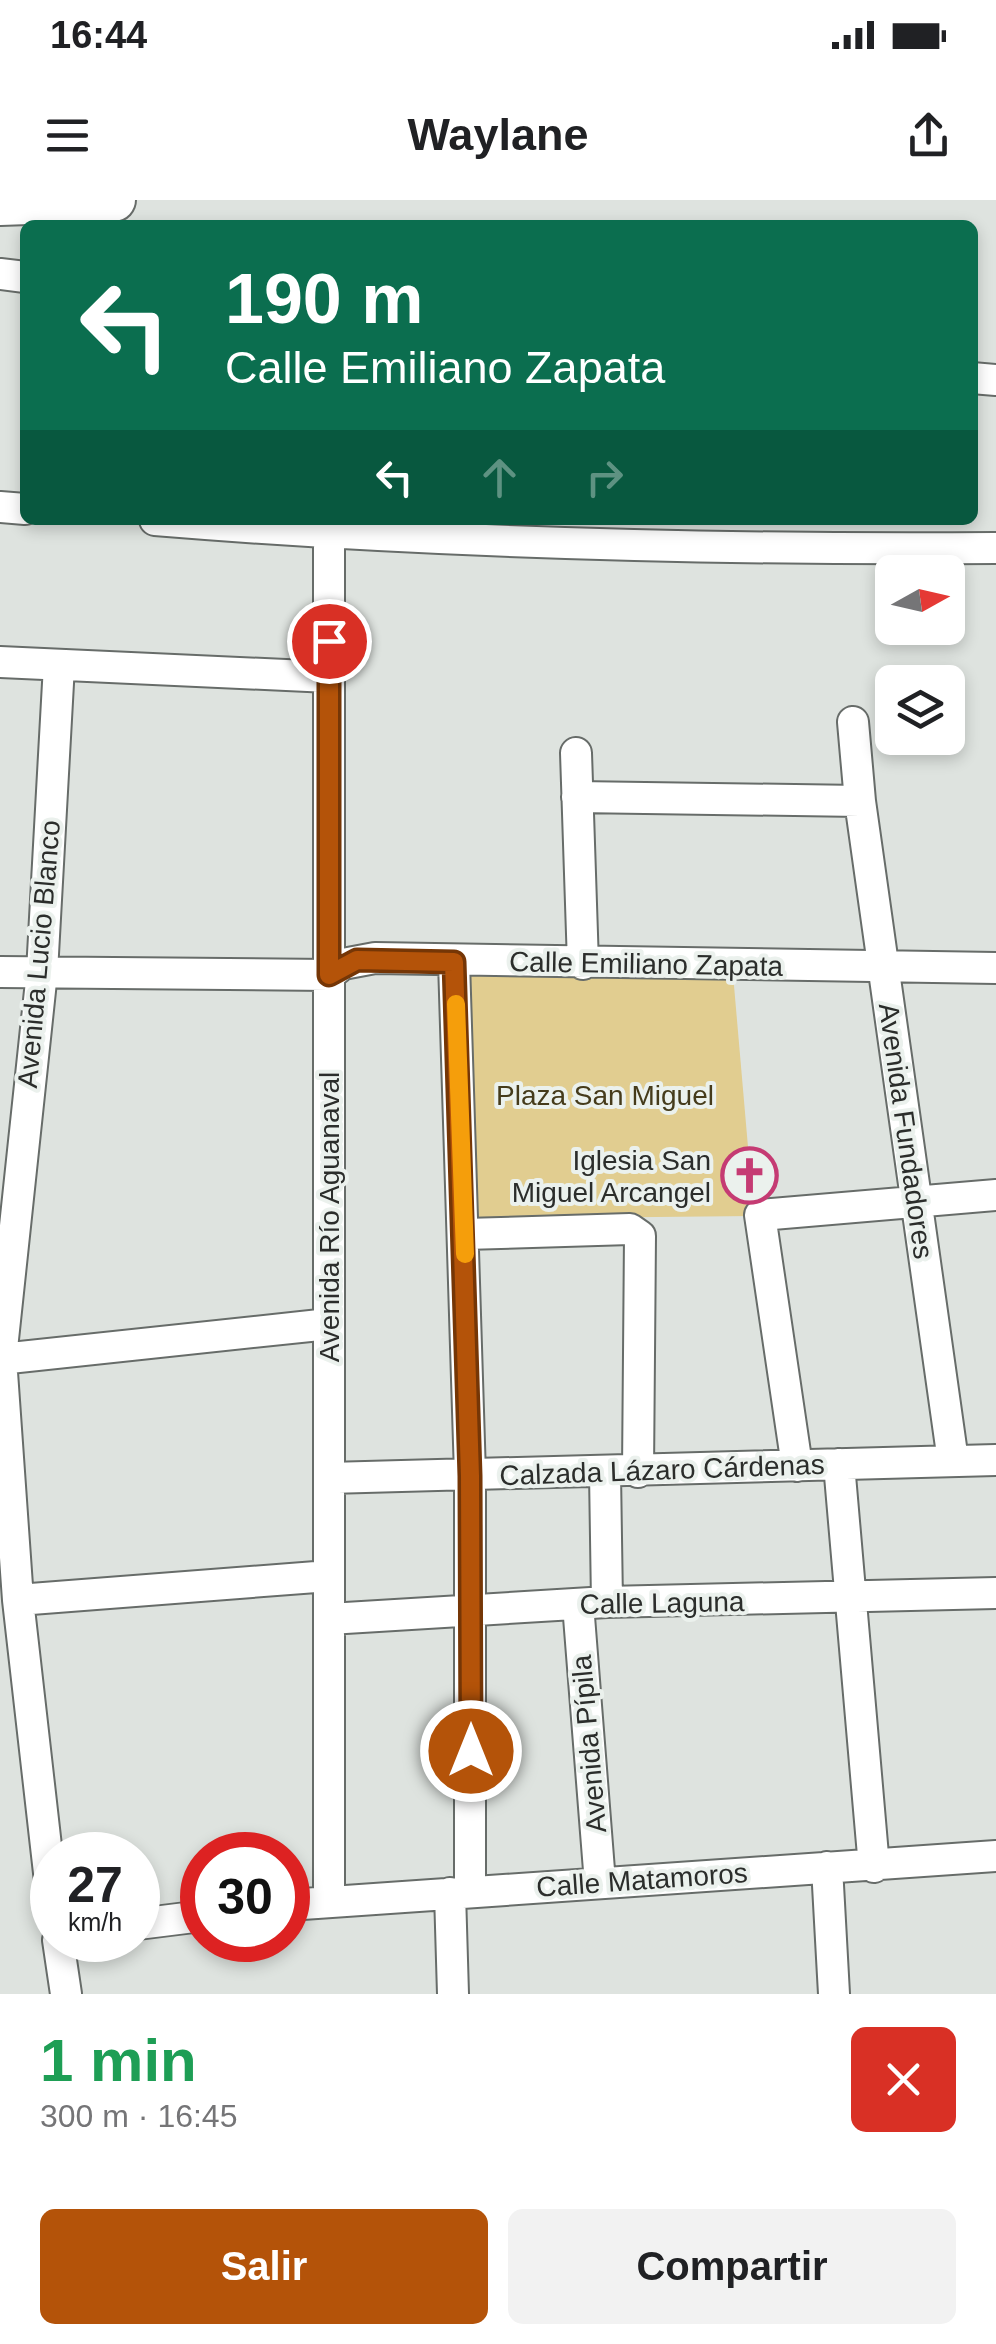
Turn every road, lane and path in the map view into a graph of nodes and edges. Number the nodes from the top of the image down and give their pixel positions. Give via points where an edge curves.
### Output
1 (114, 200) edge
2 (0, 204) edge
3 (217, 525) edge
4 (329, 534) junction
5 (996, 548) edge
6 (0, 662) edge
7 (59, 665) junction
8 (329, 677) junction
9 (853, 722) dead end
10 (576, 753) dead end
11 (577, 797) junction
12 (860, 801) junction
13 (454, 962) junction
14 (583, 964) junction
15 (883, 966) junction
16 (996, 968) edge
17 (0, 972) edge
18 (42, 972) junction
19 (329, 975) junction
20 (9, 1189) edge
21 (996, 1195) edge
22 (916, 1201) junction
23 (465, 1234) junction
24 (329, 1324) junction
25 (1, 1358) edge
26 (996, 1460) edge
27 (953, 1461) junction
28 (840, 1464) junction
29 (797, 1466) junction
30 (638, 1472) junction
31 (604, 1473) junction
32 (470, 1476) junction
33 (329, 1478) junction
34 (329, 1576) junction
35 (996, 1593) edge
36 (18, 1600) junction
37 (851, 1600) junction
38 (593, 1603) junction
39 (472, 1610) junction
40 (329, 1619) junction
41 (44, 1832) edge
42 (996, 1856) edge
43 (827, 1867) junction
44 (874, 1867) junction
45 (600, 1884) junction
46 (460, 1892) junction
47 (329, 1900) junction
48 (310, 1903) edge
49 (61, 1962) edge
50 (66, 1994) edge
51 (453, 1994) edge
52 (834, 1994) edge

1 - 2 street
3 - 4 street
4 - 5 street
4 - 8 street, Avenida Río Aguanaval
6 - 7 street
7 - 8 street
7 - 18 street, Avenida Lucio Blanco
8 - 19 street, Avenida Río Aguanaval
9 - 12 street, Avenida Fundadores
10 - 11 street
11 - 12 street
11 - 14 street
12 - 15 street, Avenida Fundadores
13 - 14 street, Calle Emiliano Zapata
13 - 19 street, Calle Emiliano Zapata via 357,960
13 - 23 street
14 - 15 street, Calle Emiliano Zapata
15 - 16 street, Calle Emiliano Zapata
15 - 22 street, Avenida Fundadores
17 - 18 street, Calle Emiliano Zapata
18 - 19 street, Calle Emiliano Zapata
18 - 20 street, Avenida Lucio Blanco
19 - 24 street, Avenida Río Aguanaval
20 - 25 street, Avenida Lucio Blanco
21 - 22 street
22 - 27 street, Avenida Fundadores
22 - 29 street via 760,1215
23 - 30 street via 630,1228 640,1236
23 - 32 street
24 - 25 street
24 - 33 street, Avenida Río Aguanaval
25 - 36 street, Avenida Lucio Blanco
26 - 27 street, Calzada Lázaro Cárdenas
27 - 28 street, Calzada Lázaro Cárdenas
28 - 29 street, Calzada Lázaro Cárdenas
28 - 37 street
29 - 30 street, Calzada Lázaro Cárdenas
30 - 31 street, Calzada Lázaro Cárdenas
31 - 32 street, Calzada Lázaro Cárdenas
31 - 38 street, Avenida Pípila
32 - 33 street, Calzada Lázaro Cárdenas
32 - 39 street
33 - 34 street, Avenida Río Aguanaval
34 - 36 street
34 - 40 street, Avenida Río Aguanaval
35 - 37 street, Calle Laguna
36 - 41 street, Avenida Lucio Blanco
37 - 38 street, Calle Laguna
37 - 44 street
38 - 39 street, Calle Laguna
38 - 45 street, Avenida Pípila
39 - 40 street, Calle Laguna
39 - 46 street
40 - 47 street, Avenida Río Aguanaval
42 - 44 street, Calle Matamoros
43 - 44 street, Calle Matamoros
43 - 45 street, Calle Matamoros
43 - 52 street
45 - 46 street, Calle Matamoros
46 - 47 street, Calle Matamoros
46 - 51 street
47 - 48 street, Calle Matamoros
49 - 50 street

